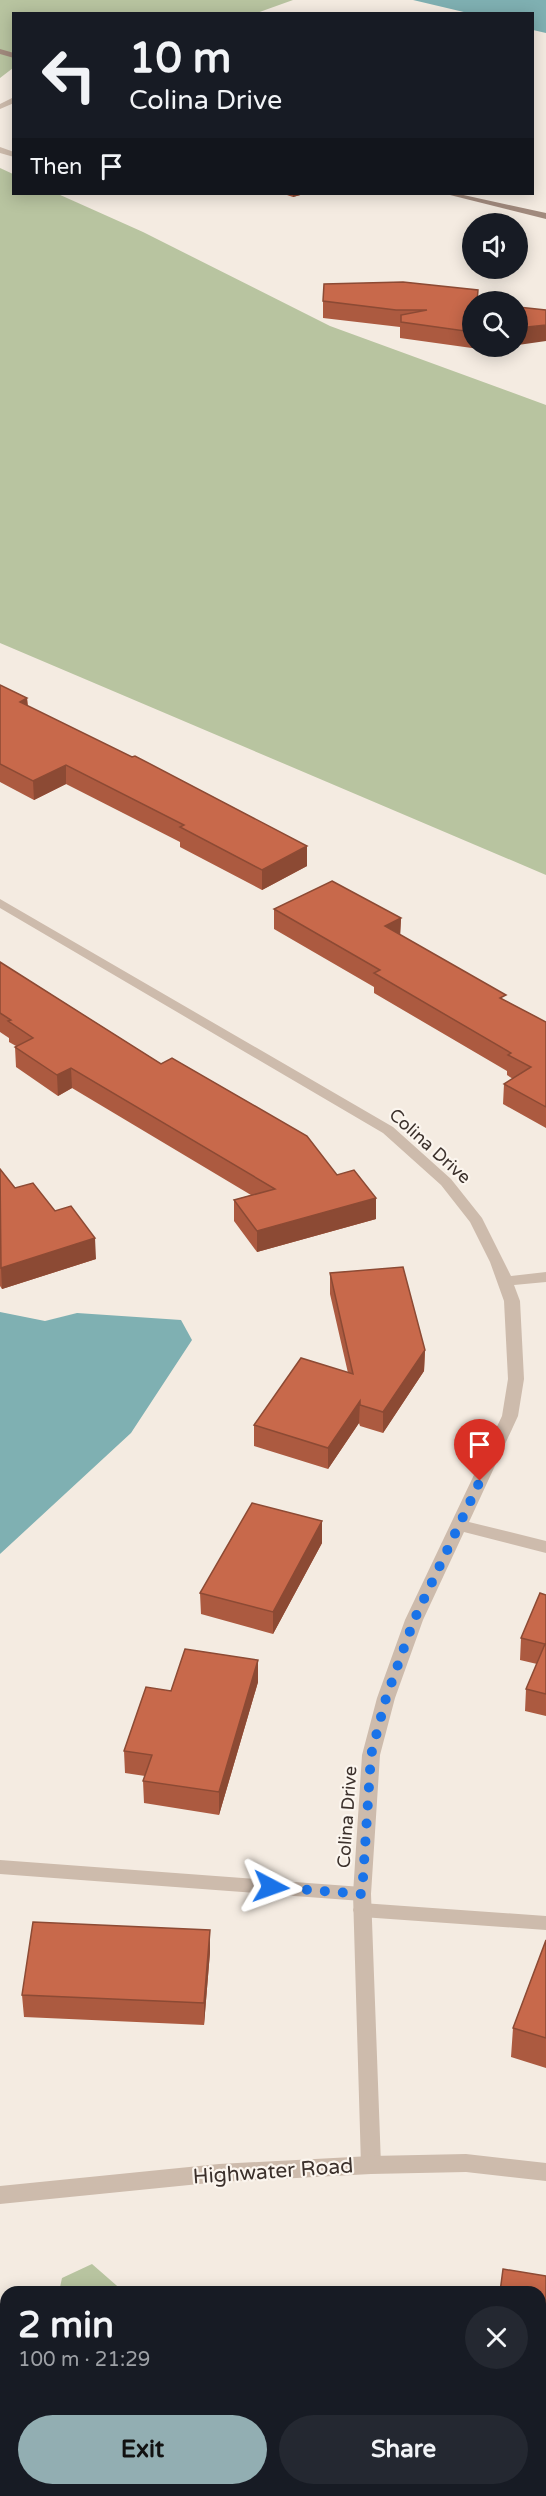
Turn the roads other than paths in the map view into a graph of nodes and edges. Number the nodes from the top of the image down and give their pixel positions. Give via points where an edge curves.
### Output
1 (454, 195) edge
2 (546, 216) edge
3 (0, 903) edge
4 (546, 1277) edge
5 (505, 1281) junction
6 (460, 1525) junction
7 (546, 1547) edge
8 (0, 1867) edge
9 (362, 1902) junction
10 (546, 1923) edge
11 (371, 2165) junction
12 (546, 2172) edge
13 (0, 2195) edge

1 - 2 main road
3 - 5 street, Colina Drive via 388,1130 446,1182 477,1221
4 - 5 street
5 - 6 street, Colina Drive via 512,1301 516,1379 510,1416
6 - 7 street
6 - 9 street, Colina Drive via 414,1620 386,1698 371,1755
8 - 9 street
9 - 10 street
9 - 11 street, Colina Drive
11 - 12 street, Highwater Road via 466,2163
11 - 13 street, Highwater Road via 219,2173

